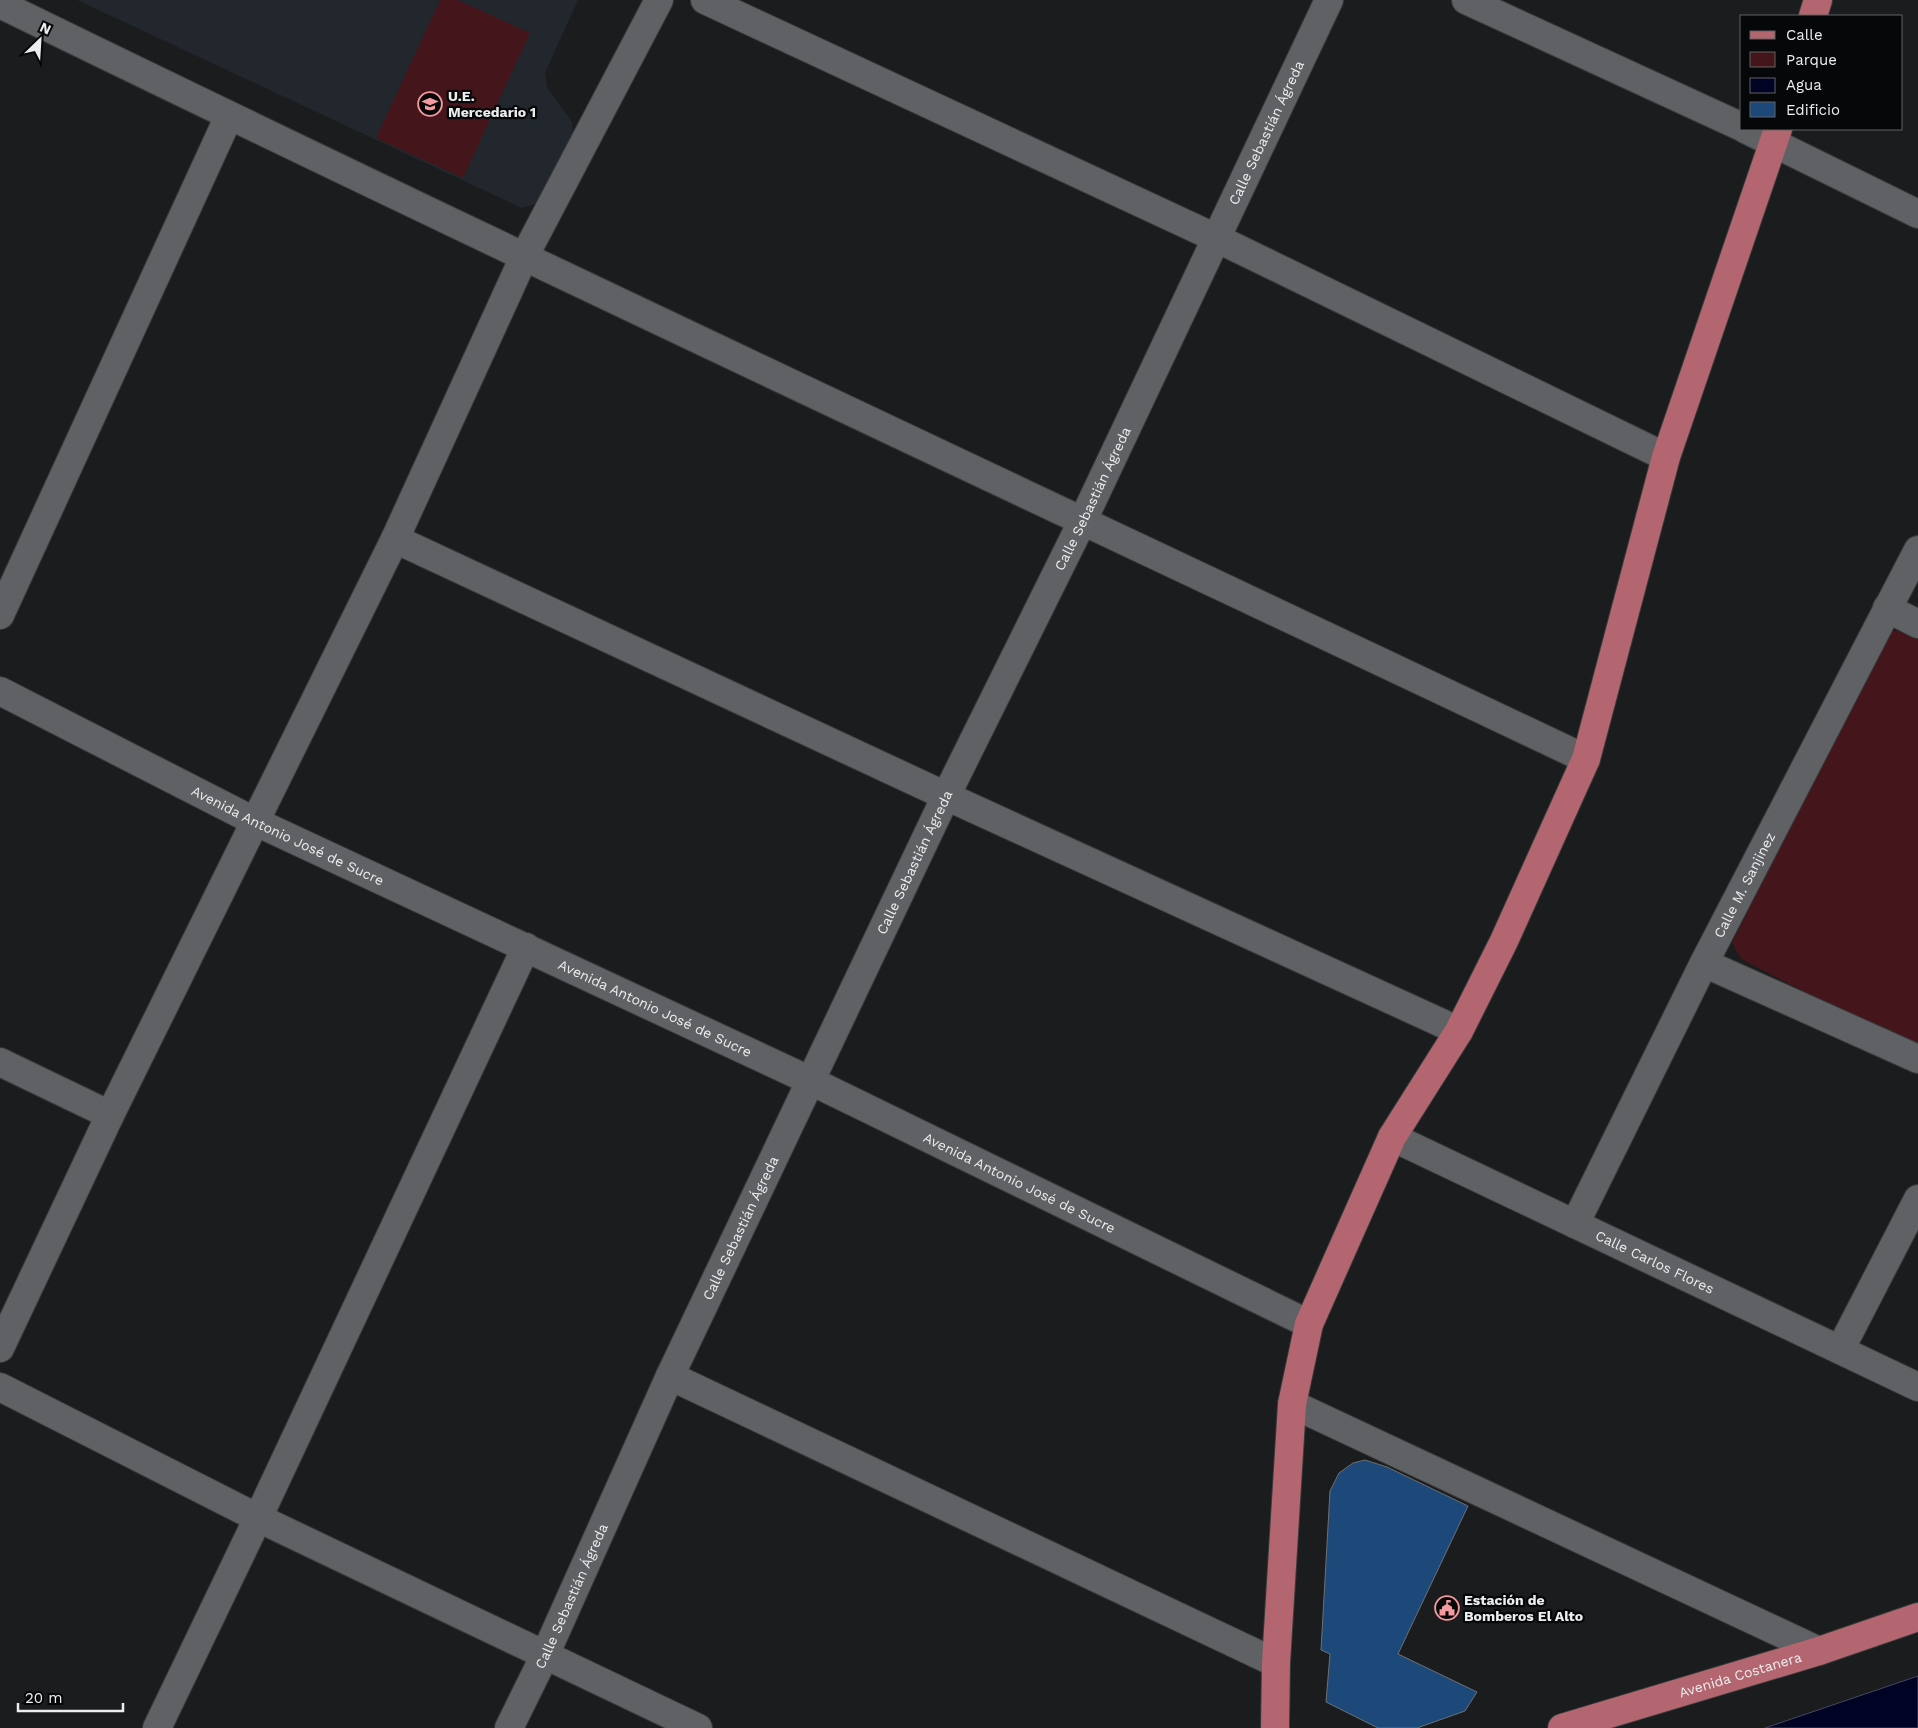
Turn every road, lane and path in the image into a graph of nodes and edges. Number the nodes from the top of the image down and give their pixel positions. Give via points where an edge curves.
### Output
1 (659, 0) edge
2 (705, 0) edge
3 (1329, 0) edge
4 (1466, 0) edge
5 (1818, 0) edge
6 (0, 4) edge
7 (1813, 15) edge
8 (229, 116) junction
9 (1740, 127) edge
10 (1751, 130) edge
11 (1776, 136) edge
12 (1918, 214) edge
13 (1216, 238) junction
14 (524, 257) junction
15 (1666, 457) junction
16 (1083, 520) junction
17 (395, 539) junction
18 (1918, 550) edge
19 (1887, 608) junction
20 (0, 615) edge
21 (1918, 624) edge
22 (0, 691) edge
23 (1586, 759) junction
24 (946, 796) junction
25 (256, 822) junction
26 (526, 947) junction
27 (1704, 963) junction
28 (1459, 1031) junction
29 (1918, 1059) edge
30 (0, 1062) edge
31 (811, 1082) junction
32 (110, 1115) junction
33 (1392, 1138) junction
34 (1918, 1198) edge
35 (1576, 1224) junction
36 (1309, 1324) junction
37 (0, 1348) edge
38 (1840, 1350) junction
39 (670, 1376) junction
40 (0, 1387) edge
41 (1918, 1387) edge
42 (1292, 1404) junction
43 (258, 1518) junction
44 (1918, 1617) edge
45 (1819, 1651) junction
46 (545, 1655) junction
47 (1276, 1663) junction
48 (157, 1728) edge
49 (509, 1728) edge
50 (698, 1728) edge
51 (1275, 1728) edge
52 (1562, 1728) edge

1 - 14 street
2 - 13 street
3 - 13 street, Calle Sebastián Ágreda
4 - 9 street
5 - 7 main road
6 - 8 street
8 - 14 street
8 - 20 street
10 - 11 street
11 - 12 street
11 - 15 main road
13 - 15 street
13 - 16 street, Calle Sebastián Ágreda
14 - 16 street
14 - 17 street
15 - 23 main road
16 - 23 street
16 - 24 street, Calle Sebastián Ágreda
17 - 24 street
17 - 25 street
18 - 19 street, Calle M. Sanjinez
19 - 21 street
19 - 27 street, Calle M. Sanjinez
22 - 25 street, Avenida Antonio José de Sucre
23 - 28 main road via 1504,941
24 - 28 street
24 - 31 street, Calle Sebastián Ágreda
25 - 26 street, Avenida Antonio José de Sucre
25 - 32 street
26 - 31 street, Avenida Antonio José de Sucre
26 - 43 street
27 - 29 street
27 - 35 street, Calle M. Sanjinez
28 - 33 main road
30 - 32 street
31 - 36 street, Avenida Antonio José de Sucre
31 - 39 street, Calle Sebastián Ágreda
32 - 37 street
33 - 35 street, Calle Carlos Flores
33 - 36 main road
34 - 38 street
35 - 38 street, Calle Carlos Flores
36 - 42 main road
38 - 41 street, Calle Carlos Flores
39 - 46 street, Calle Sebastián Ágreda
39 - 47 street
40 - 43 street
42 - 45 street
42 - 47 main road
43 - 46 street
43 - 48 street
44 - 45 main road, Avenida Costanera
45 - 52 main road, Avenida Costanera
46 - 49 street, Calle Sebastián Ágreda
46 - 50 street
47 - 51 main road

